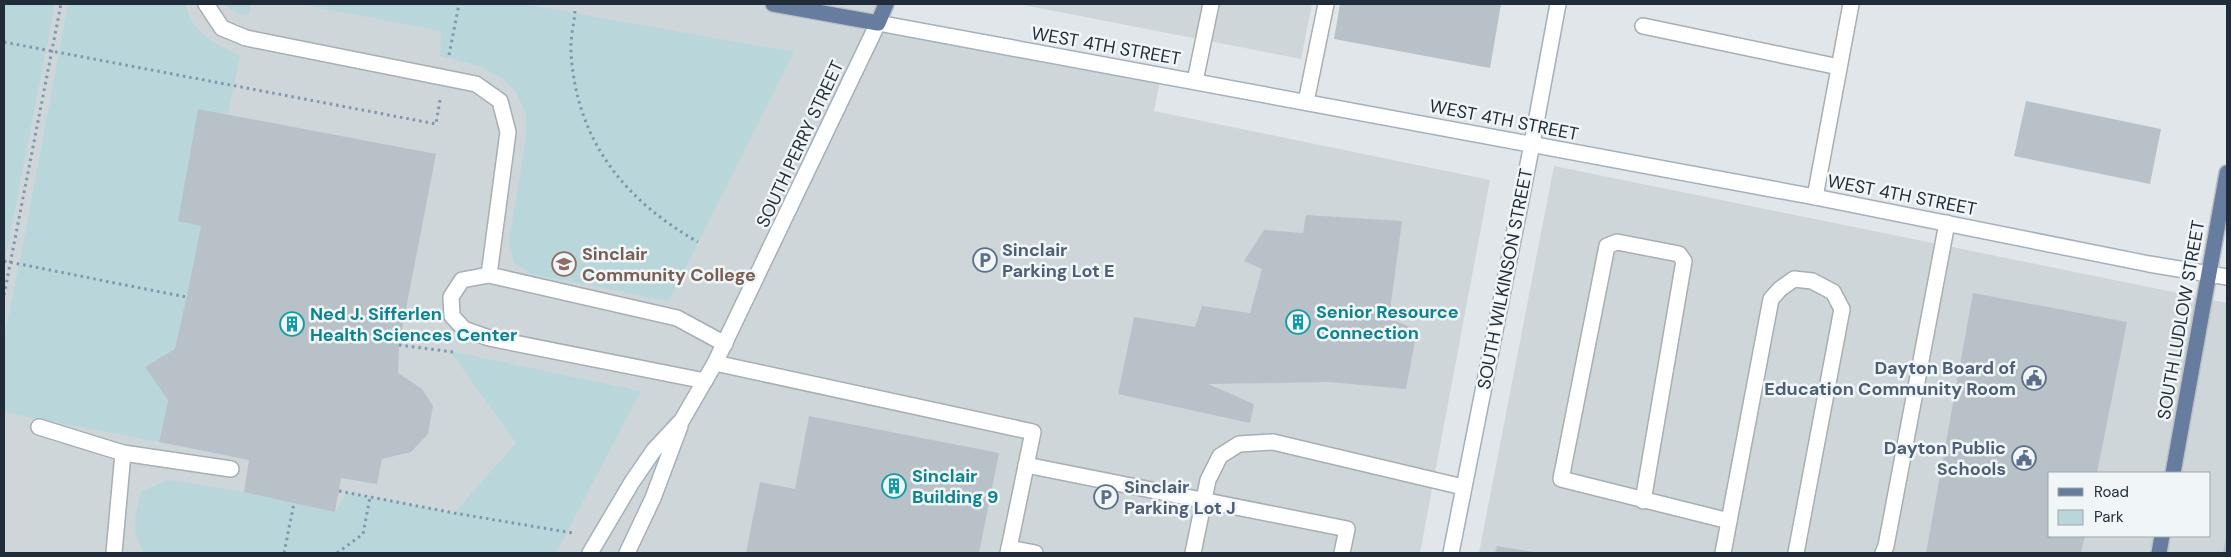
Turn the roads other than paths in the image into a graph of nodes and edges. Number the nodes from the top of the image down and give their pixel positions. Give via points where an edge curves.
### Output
1 (206, 4) edge
2 (773, 4) edge
3 (886, 4) edge
4 (1212, 4) edge
5 (1326, 4) edge
6 (1558, 4) edge
7 (1851, 4) edge
8 (878, 23) junction
9 (1643, 26) dead end
10 (1839, 67) junction
11 (1195, 81) junction
12 (1306, 102) junction
13 (1532, 144) junction
14 (2227, 173) edge
15 (1815, 197) junction
16 (1947, 223) junction
17 (2208, 274) junction
18 (489, 276) junction
19 (2227, 277) edge
20 (725, 344) junction
21 (715, 363) junction
22 (705, 381) junction
23 (682, 420) junction
24 (39, 427) dead end
25 (123, 453) junction
26 (1026, 465) junction
27 (231, 469) dead end
28 (2173, 472) edge
29 (1463, 487) junction
30 (1203, 501) junction
31 (1643, 501) junction
32 (1729, 521) junction
33 (2162, 537) edge
34 (1008, 551) edge
35 (114, 553) edge
36 (590, 553) edge
37 (627, 553) edge
38 (1035, 553) edge
39 (1193, 553) edge
40 (1342, 553) edge
41 (1451, 553) edge
42 (1722, 553) edge
43 (1796, 553) edge
44 (1883, 553) edge
45 (2159, 553) edge

1 - 18 main road via 222,28 246,38 476,84 500,102 508,132
2 - 8 main road, WEST 4TH STREET
3 - 8 main road, SOUTH PERRY STREET
4 - 11 main road
5 - 12 main road
6 - 13 main road, SOUTH WILKINSON STREET
7 - 10 main road
8 - 11 main road, WEST 4TH STREET
8 - 20 main road, SOUTH PERRY STREET
9 - 10 main road
10 - 15 main road
11 - 12 main road, WEST 4TH STREET
12 - 13 main road, WEST 4TH STREET
13 - 15 main road, WEST 4TH STREET
13 - 29 main road, SOUTH WILKINSON STREET
14 - 17 main road, SOUTH LUDLOW STREET
15 - 16 main road, WEST 4TH STREET
16 - 17 main road, WEST 4TH STREET
16 - 44 main road
17 - 19 main road, WEST 4TH STREET
17 - 28 main road, SOUTH LUDLOW STREET
18 - 20 main road via 676,318
18 - 22 main road via 462,280 451,297 452,316 464,329 489,338
20 - 21 main road, SOUTH PERRY STREET
21 - 22 main road, SOUTH PERRY STREET
21 - 26 main road via 1033,432
22 - 23 main road, SOUTH PERRY STREET
23 - 36 main road, SOUTH PERRY STREET via 654,450
23 - 37 main road via 654,498
24 - 25 main road
25 - 27 main road
25 - 35 main road
26 - 30 main road
26 - 34 main road
29 - 30 main road via 1273,442 1239,444 1220,456 1208,480
29 - 41 main road, SOUTH WILKINSON STREET
30 - 39 main road
30 - 40 main road via 1347,529
31 - 31 main road via 1561,479 1608,246 1617,242 1679,254 1684,261
31 - 32 main road
32 - 42 main road
32 - 43 main road via 1771,299 1794,280 1812,281 1833,292 1842,309
33 - 45 main road
34 - 38 main road

